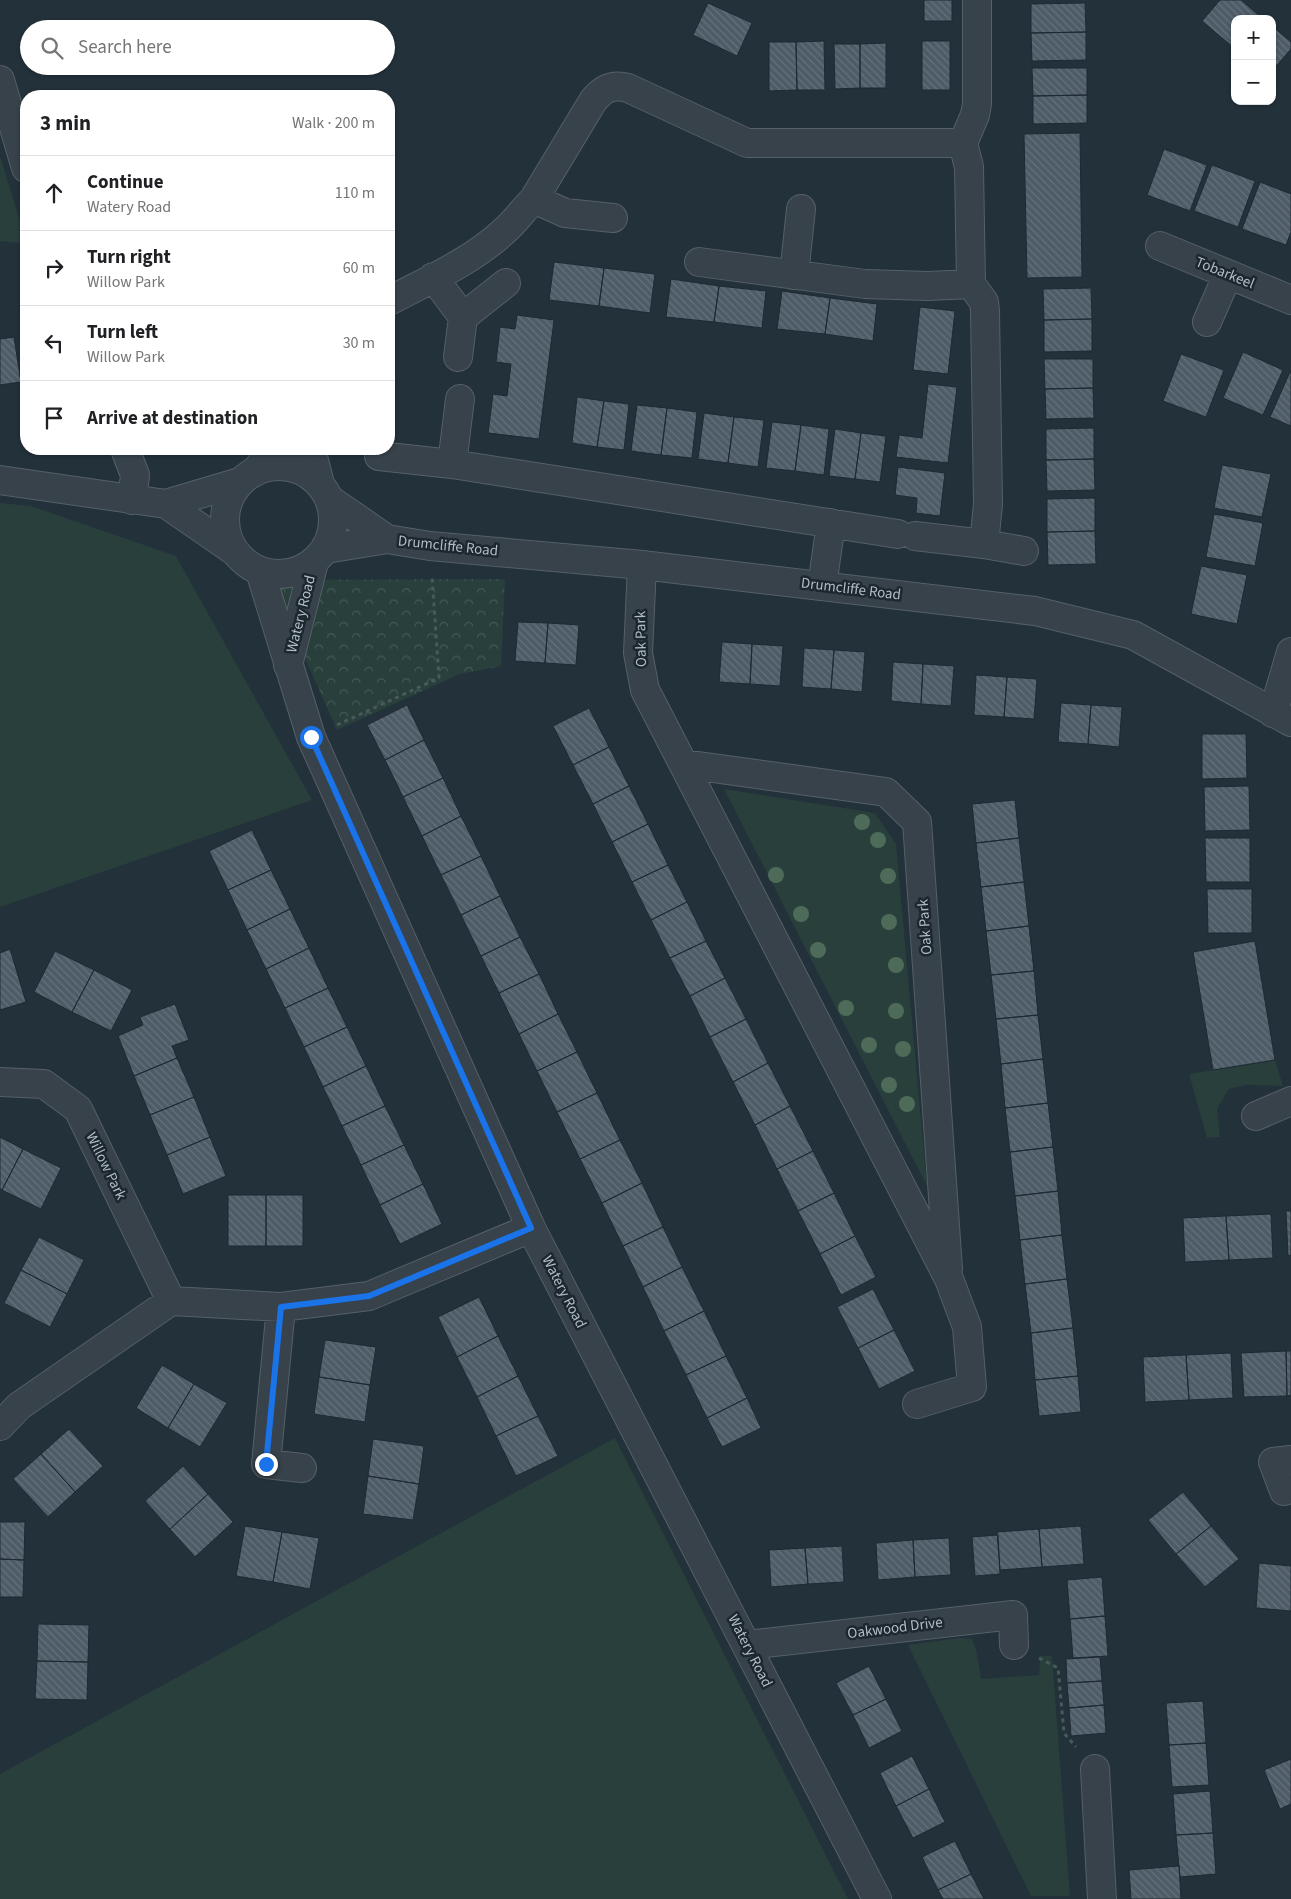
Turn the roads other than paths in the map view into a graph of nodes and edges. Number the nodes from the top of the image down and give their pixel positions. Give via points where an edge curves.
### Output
1 (977, 0) edge
2 (0, 80) edge
3 (963, 143) junction
4 (20, 148) edge
5 (534, 199) junction
6 (801, 209) dead end
7 (613, 218) dead end
8 (1160, 246) dead end
9 (699, 262) dead end
10 (1228, 274) junction
11 (794, 275) junction
12 (433, 277) junction
13 (506, 283) dead end
14 (971, 284) junction
15 (395, 298) edge
16 (1291, 300) edge
17 (463, 317) junction
18 (1207, 322) dead end
19 (458, 357) dead end
20 (460, 400) dead end
21 (127, 455) edge
22 (268, 455) edge
23 (313, 455) edge
24 (380, 456) dead end
25 (452, 464) junction
26 (248, 477) junction
27 (0, 480) edge
28 (325, 491) junction
29 (132, 500) junction
30 (166, 504) junction
31 (831, 523) junction
32 (387, 540) junction
33 (984, 544) junction
34 (234, 551) junction
35 (1024, 551) dead end
36 (320, 555) junction
37 (642, 565) junction
38 (260, 571) junction
39 (822, 586) junction
40 (1291, 652) edge
41 (288, 667) junction
42 (1282, 718) edge
43 (684, 764) junction
44 (0, 1082) edge
45 (1291, 1101) edge
46 (1256, 1116) dead end
47 (531, 1228) junction
48 (949, 1279) junction
49 (171, 1301) junction
50 (281, 1307) junction
51 (917, 1404) dead end
52 (0, 1426) edge
53 (1291, 1460) edge
54 (302, 1468) dead end
55 (1284, 1491) dead end
56 (747, 1645) junction
57 (1014, 1645) road end
58 (1095, 1769) road end
59 (877, 1899) edge
60 (1102, 1899) edge

1 - 3 street via 976,115
2 - 4 street
3 - 5 street via 747,143 628,88 613,86 598,95
3 - 14 street via 969,167
5 - 7 street via 565,213
5 - 12 street via 496,238 462,262
6 - 11 street
8 - 10 street, Tobarkeel
9 - 11 street
10 - 16 street, Tobarkeel
10 - 18 street
11 - 14 street via 892,286
12 - 15 street
12 - 17 street
13 - 17 street
14 - 33 street via 984,302 985,311 988,504
17 - 19 street
20 - 25 street
21 - 29 street via 135,475
22 - 26 street
23 - 28 street
24 - 25 street
25 - 31 street
26 - 28 street, Drumcliffe Road via 272,467 289,467 306,473
26 - 30 street, Drumcliffe Road
26 - 34 street via 230,498 225,516 227,534
27 - 29 street, Drumcliffe Road
28 - 32 street, Drumcliffe Road
28 - 36 street via 334,515 332,533
29 - 30 street, Drumcliffe Road
30 - 34 street, Drumcliffe Road
31 - 33 street
31 - 39 street
32 - 36 street, Drumcliffe Road
32 - 37 street, Drumcliffe Road
33 - 35 street
34 - 38 street, Drumcliffe Road
36 - 38 street, Drumcliffe Road via 302,570 288,574
36 - 41 street, Watery Road
37 - 39 street, Drumcliffe Road
37 - 43 street, Oak Park via 638,653 645,690
38 - 41 street, Watery Road
39 - 42 street, Drumcliffe Road via 1035,611 1132,635
40 - 42 street
41 - 47 street, Watery Road via 311,737
43 - 48 street, Oak Park
43 - 48 street, Oak Park via 886,792 917,822
44 - 49 street, Willow Park via 44,1084 78,1109
45 - 46 street
47 - 50 street via 369,1296
47 - 56 street, Watery Road
48 - 51 street, Oak Park via 967,1327 972,1387
49 - 50 street
49 - 52 street via 19,1406
50 - 54 street via 266,1464
53 - 55 street via 1274,1462
56 - 57 street, Oakwood Drive via 1013,1615
56 - 59 street, Watery Road
58 - 60 street

